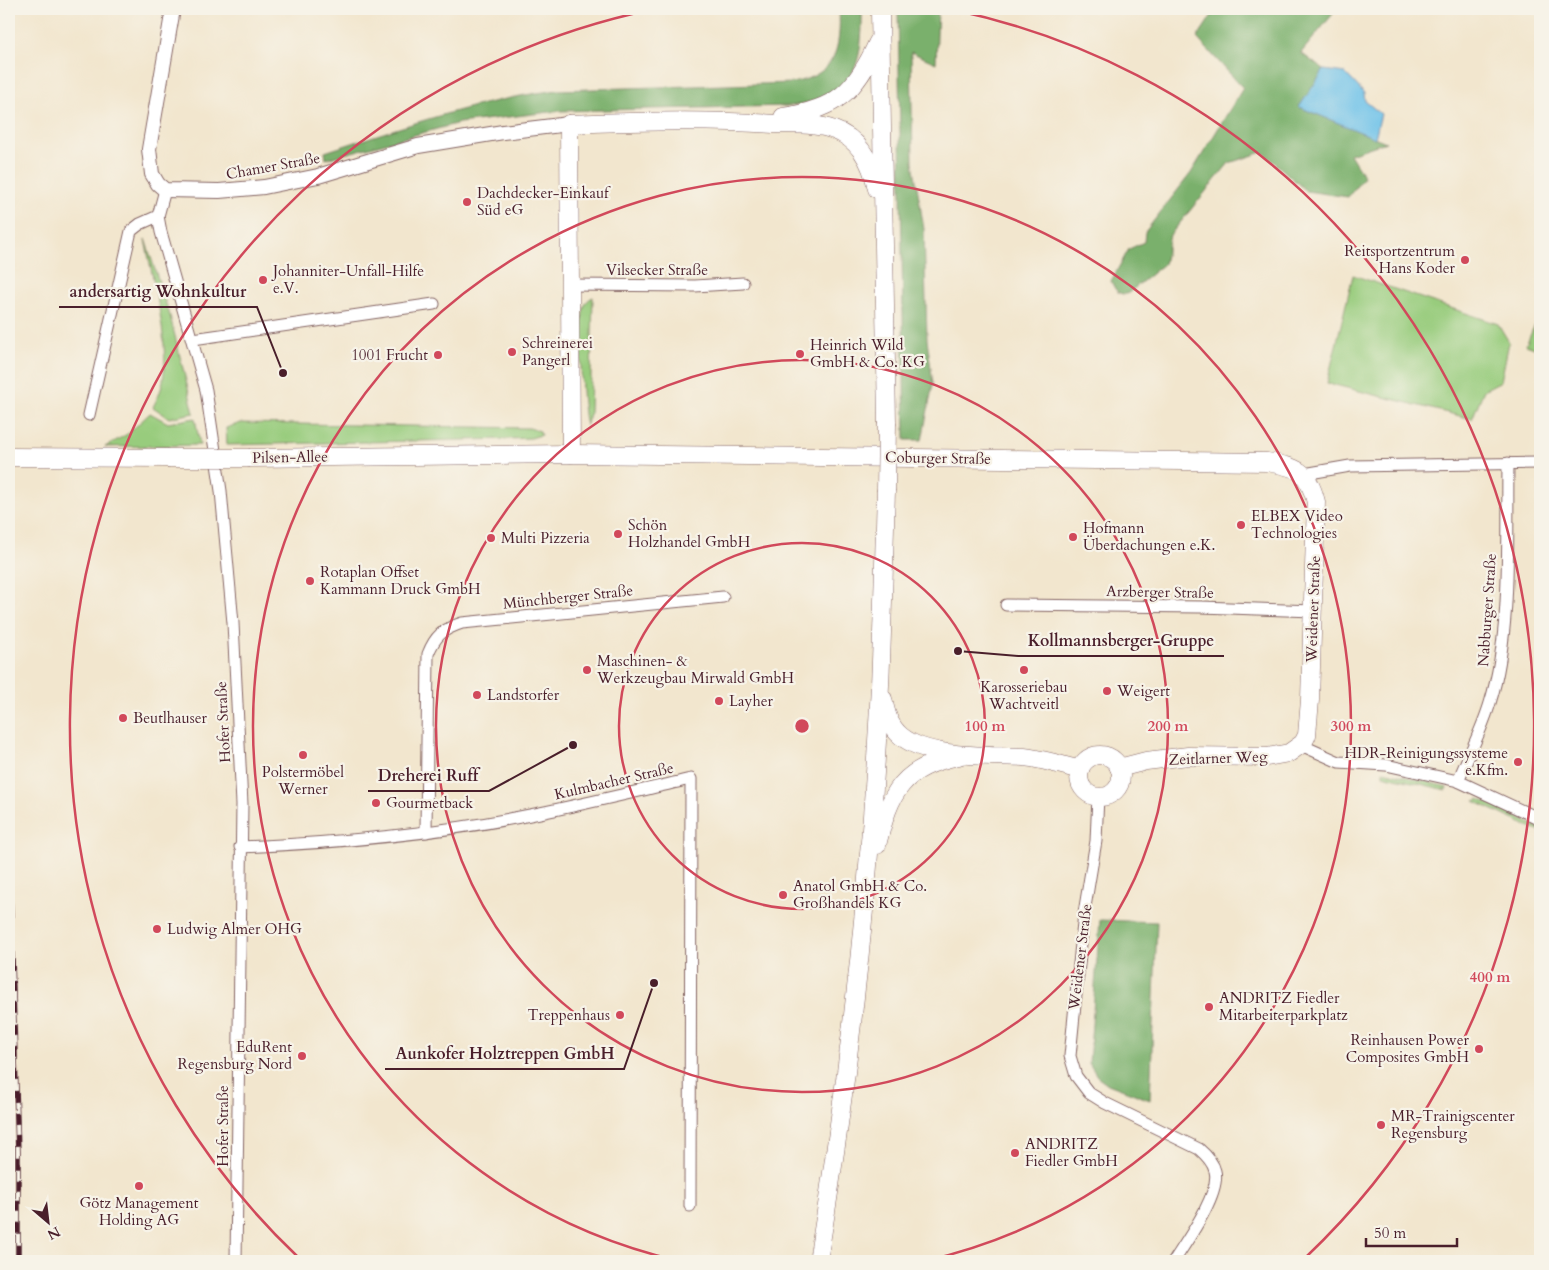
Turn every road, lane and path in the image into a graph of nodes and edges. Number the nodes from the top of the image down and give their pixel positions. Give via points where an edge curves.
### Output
1 (173, 9) edge
2 (880, 9) edge
3 (880, 36) junction
4 (751, 122) junction
5 (569, 124) junction
6 (165, 190) junction
7 (158, 216) junction
8 (884, 221) junction
9 (743, 284) dead end
10 (571, 285) junction
11 (434, 304) dead end
12 (193, 339) junction
13 (89, 415) dead end
14 (570, 454) junction
15 (9, 457) edge
16 (1540, 463) edge
17 (1508, 464) junction
18 (1304, 474) junction
19 (723, 597) dead end
20 (1006, 605) dead end
21 (1314, 611) junction
22 (880, 686) junction
23 (1301, 745) junction
24 (967, 755) junction
25 (1119, 768) junction
26 (1080, 770) junction
27 (1458, 781) junction
28 (1098, 796) junction
29 (1540, 819) edge
30 (426, 832) junction
31 (240, 847) junction
32 (865, 891) junction
33 (690, 1206) dead end
34 (236, 1261) edge
35 (818, 1261) edge
36 (1174, 1261) edge

1 - 6 street via 149,149 152,174
2 - 3 main road
3 - 4 main road via 858,81 832,104 806,114
3 - 8 main road
4 - 5 main road
4 - 8 main road via 820,126 835,130 857,144 875,178
5 - 6 street, Chamer Straße via 418,146 318,176 264,187 219,192
5 - 10 main road
6 - 7 street, Hofer Straße
7 - 12 street, Hofer Straße
7 - 13 street via 131,231
8 - 22 main road, bridge via 887,423
9 - 10 street, Vilsecker Straße
10 - 14 main road
11 - 12 street
12 - 31 street, Hofer Straße via 206,390 216,456 233,623 241,794
14 - 15 main road, Pilsen-Allee, bridge
14 - 18 main road, Coburger Straße via 1267,462 1290,466
16 - 17 street
17 - 18 street via 1350,466
17 - 27 street, Nabburger Straße via 1506,575 1498,669 1490,704
18 - 21 main road, Weidener Straße via 1312,484 1316,502
19 - 30 street, Münchberger Straße via 462,623 439,634 428,654
20 - 21 street, Arzberger Straße
21 - 23 main road, Weidener Straße via 1307,735
22 - 24 main road via 887,716 901,736 928,748
22 - 32 main road
23 - 25 main road, Zeitlarner Weg via 1289,753 1267,757 1188,756
23 - 27 street via 1339,762 1386,765
24 - 26 main road via 1026,758
24 - 32 main road via 934,762 903,782 885,813
25 - 26 main road via 1112,758 1100,755 1088,758
25 - 28 main road via 1118,786 1110,794
26 - 28 main road via 1082,787
27 - 29 street
28 - 36 street, Weidener Straße via 1096,841 1084,912 1070,1056 1076,1076 1089,1093 1199,1149 1209,1158 1215,1171 1213,1191
30 - 31 street, Kulmbacher Straße via 322,844
30 - 33 street, Kulmbacher Straße via 551,811 691,779
31 - 34 street, Hofer Straße
32 - 35 main road via 846,1073

